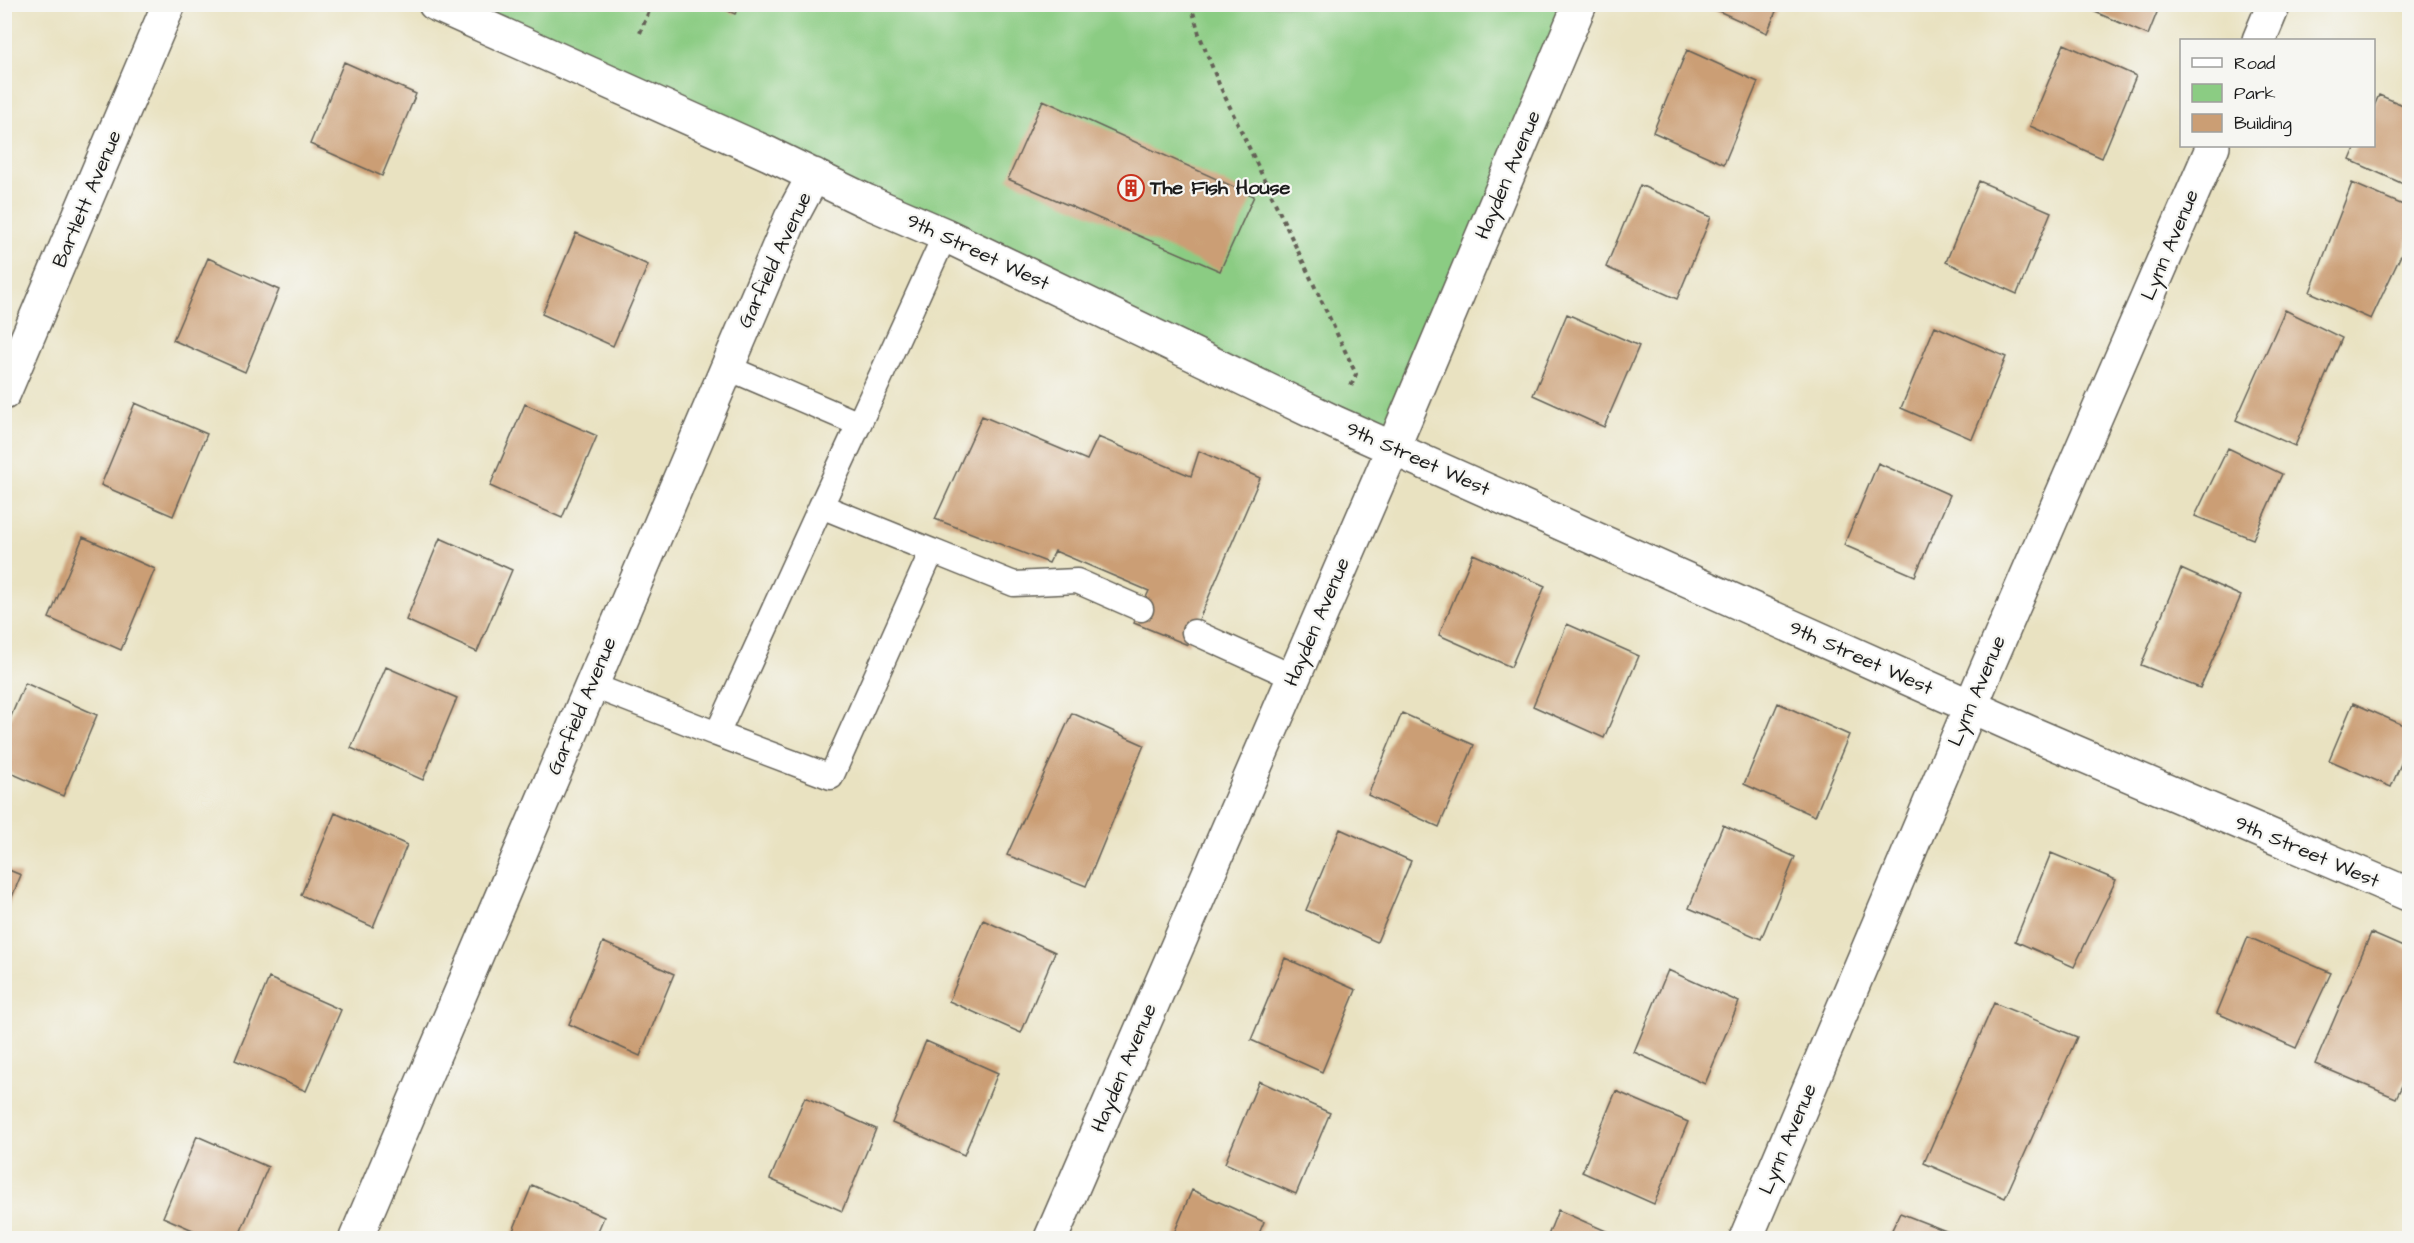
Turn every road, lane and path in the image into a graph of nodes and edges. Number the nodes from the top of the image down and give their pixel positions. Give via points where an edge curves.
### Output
1 (169, 4) edge
2 (435, 4) edge
3 (652, 4) edge
4 (1191, 4) edge
5 (1580, 4) edge
6 (2274, 4) edge
7 (640, 33) dead end
8 (2259, 39) edge
9 (2213, 147) edge
10 (814, 175) junction
11 (945, 235) junction
12 (726, 367) junction
13 (4, 393) edge
14 (1336, 423) junction
15 (859, 424) junction
16 (1393, 448) junction
17 (820, 506) junction
18 (932, 551) junction
19 (1141, 609) dead end
20 (1194, 632) dead end
21 (1293, 677) junction
22 (591, 685) junction
23 (1970, 707) junction
24 (717, 734) junction
25 (2409, 896) edge
26 (356, 1239) edge
27 (1051, 1239) edge
28 (1746, 1239) edge

1 - 13 street, Bartlett Avenue
2 - 10 street, 9th Street West
3 - 7 path
4 - 14 path via 1198,34 1219,84 1356,374
5 - 16 street, Hayden Avenue
6 - 8 street
9 - 23 street, Lynn Avenue
10 - 11 street, 9th Street West
10 - 12 street, Garfield Avenue
11 - 14 street, 9th Street West
11 - 15 lane
12 - 15 lane
12 - 22 street, Garfield Avenue
14 - 16 street, 9th Street West
15 - 17 lane
16 - 21 street, Hayden Avenue
16 - 23 street, 9th Street West
17 - 18 lane
17 - 24 lane
18 - 19 lane via 1014,584 1077,581
18 - 24 lane via 831,777
20 - 21 lane
21 - 27 street, Hayden Avenue
22 - 24 lane
22 - 26 street, Garfield Avenue
23 - 25 street, 9th Street West
23 - 28 street, Lynn Avenue

